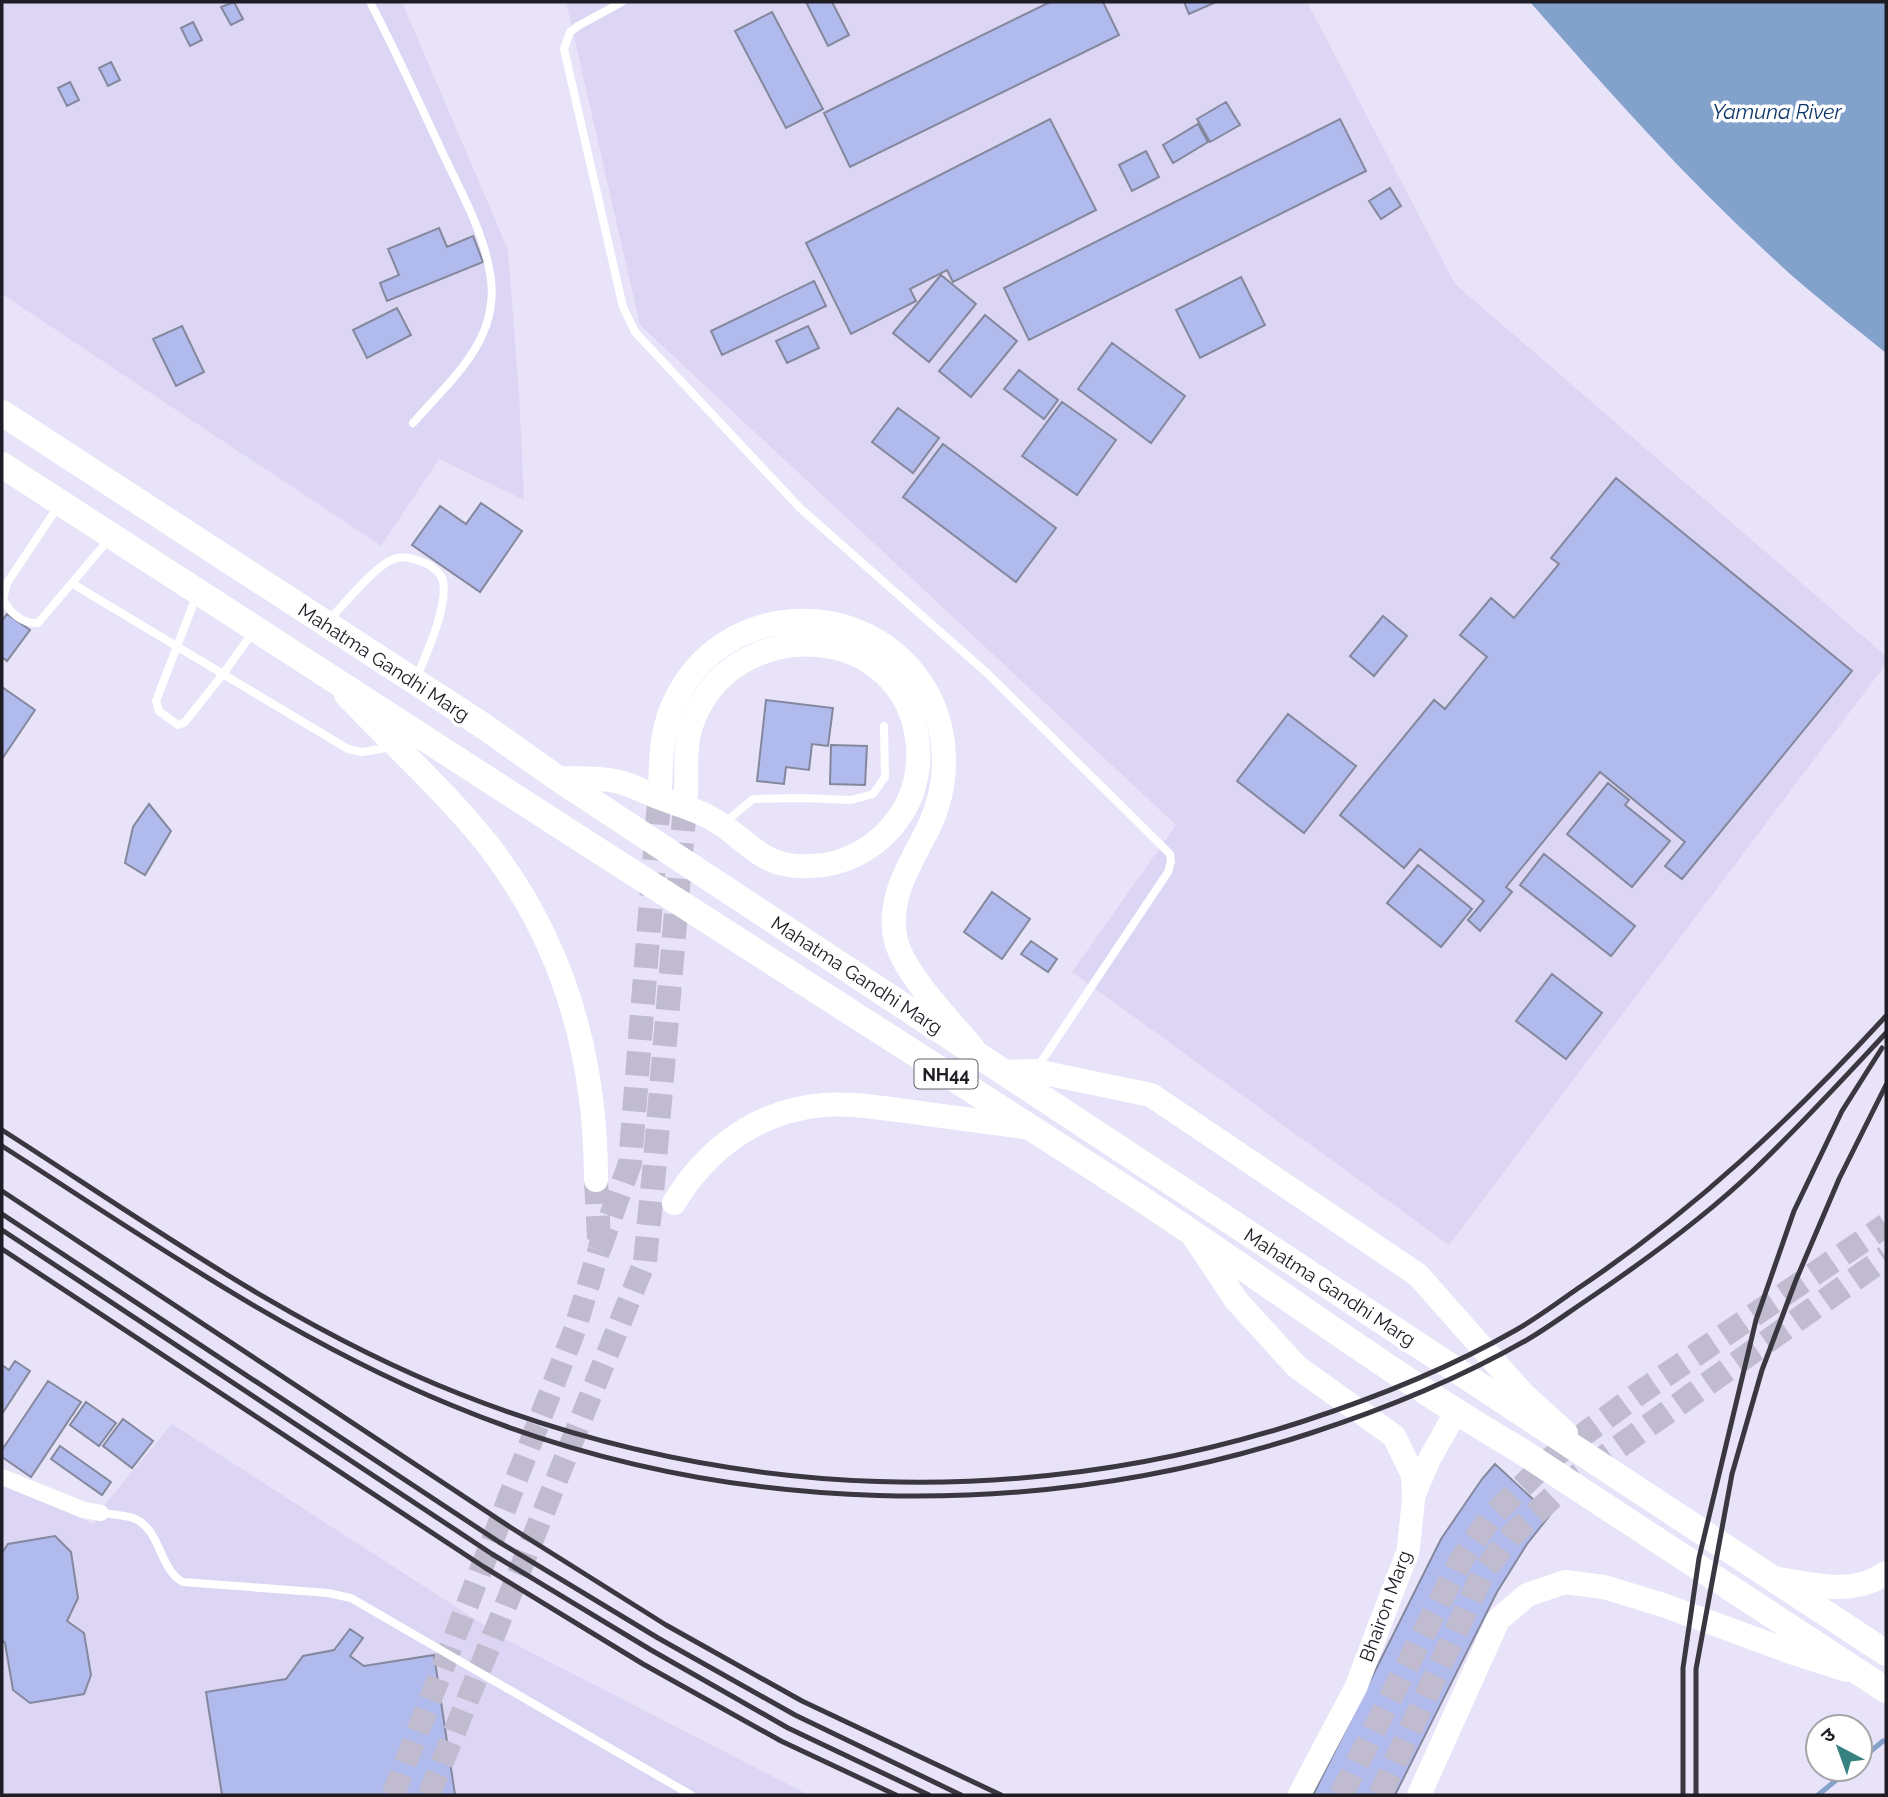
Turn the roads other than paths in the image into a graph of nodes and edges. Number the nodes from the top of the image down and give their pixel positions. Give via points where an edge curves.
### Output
1 (370, 2) edge
2 (622, 2) edge
3 (2, 413) edge
4 (413, 423) dead end
5 (2, 465) edge
6 (60, 503) junction
7 (111, 536) junction
8 (73, 584) junction
9 (198, 592) junction
10 (326, 624) junction
11 (255, 629) junction
12 (178, 646) junction
13 (223, 674) junction
14 (329, 678) junction
15 (415, 682) junction
16 (884, 726) dead end
17 (395, 746) junction
18 (557, 778) junction
19 (660, 790) tunnel mouth
20 (686, 794) tunnel mouth
21 (721, 826) junction
22 (979, 1055) junction
23 (1035, 1071) junction
24 (1004, 1072) junction
25 (1031, 1128) junction
26 (596, 1180) tunnel mouth
27 (674, 1203) dead end
28 (1190, 1230) junction
29 (1456, 1412) junction
30 (1610, 1473) junction
31 (2, 1477) edge
32 (1414, 1495) junction
33 (100, 1513) joint
34 (1886, 1573) edge
35 (1769, 1577) junction
36 (1886, 1653) edge
37 (1876, 1683) edge
38 (691, 1795) edge
39 (1299, 1795) edge
40 (1419, 1795) edge

1 - 4 lane via 484,245 490,271 492,296 484,330 468,358
2 - 23 lane via 570,32 564,48 623,307 635,332 800,508 988,674 1170,854 1168,872
3 - 10 highway, Mahatma Gandhi Marg / NH44
5 - 6 highway, Mahatma Gandhi Marg / NH44
6 - 7 highway, Mahatma Gandhi Marg / NH44
6 - 8 lane via 7,583 3,599 10,612 38,623
7 - 8 lane
7 - 9 highway, Mahatma Gandhi Marg / NH44
8 - 12 lane
9 - 11 highway, Mahatma Gandhi Marg / NH44
9 - 12 lane
10 - 15 highway, Mahatma Gandhi Marg / NH44
10 - 15 lane via 393,559 411,557 432,566 443,579 442,602
11 - 13 lane
11 - 14 highway, Mahatma Gandhi Marg / NH44
12 - 13 lane
12 - 13 lane via 156,705 178,725
13 - 17 lane via 353,751
14 - 17 main road
14 - 25 highway, Mahatma Gandhi Marg / NH44
15 - 18 highway, Mahatma Gandhi Marg / NH44
16 - 21 lane via 886,777 873,793 851,800 753,799
17 - 26 main road via 488,846 526,900 555,959 588,1067
18 - 21 main road via 616,781 710,817
18 - 22 highway, Mahatma Gandhi Marg / NH44
19 - 22 main road via 661,747 674,703 699,665 729,640 765,625 804,619 842,624 891,650 927,693 944,749 937,807 895,903 897,943 909,969
20 - 21 main road via 687,743 698,710 717,682 743,660 776,647 820,644 846,650 889,678 913,719 918,766 903,811 883,836 842,861 794,866 763,858
22 - 24 highway, Mahatma Gandhi Marg / NH44
23 - 24 main road
23 - 30 main road via 1151,1094 1418,1275 1524,1395
24 - 30 highway, Mahatma Gandhi Marg
25 - 27 main road via 845,1105 804,1108 766,1119 729,1139 698,1168
25 - 28 highway, Mahatma Gandhi Marg / NH44
28 - 29 highway, Mahatma Gandhi Marg / NH44
28 - 32 main road via 1236,1300 1297,1367 1394,1436 1413,1475
29 - 32 main road, Bhairon Marg
29 - 37 highway, Mahatma Gandhi Marg / NH44
30 - 35 highway, Mahatma Gandhi Marg
31 - 33 street
32 - 39 main road, Bhairon Marg via 1408,1551 1356,1687
33 - 38 lane via 135,1518 143,1524 175,1577 183,1582 351,1598
34 - 35 main road via 1874,1581 1836,1589
35 - 36 highway, Mahatma Gandhi Marg
37 - 40 main road via 1639,1598 1565,1582 1527,1595 1498,1620

